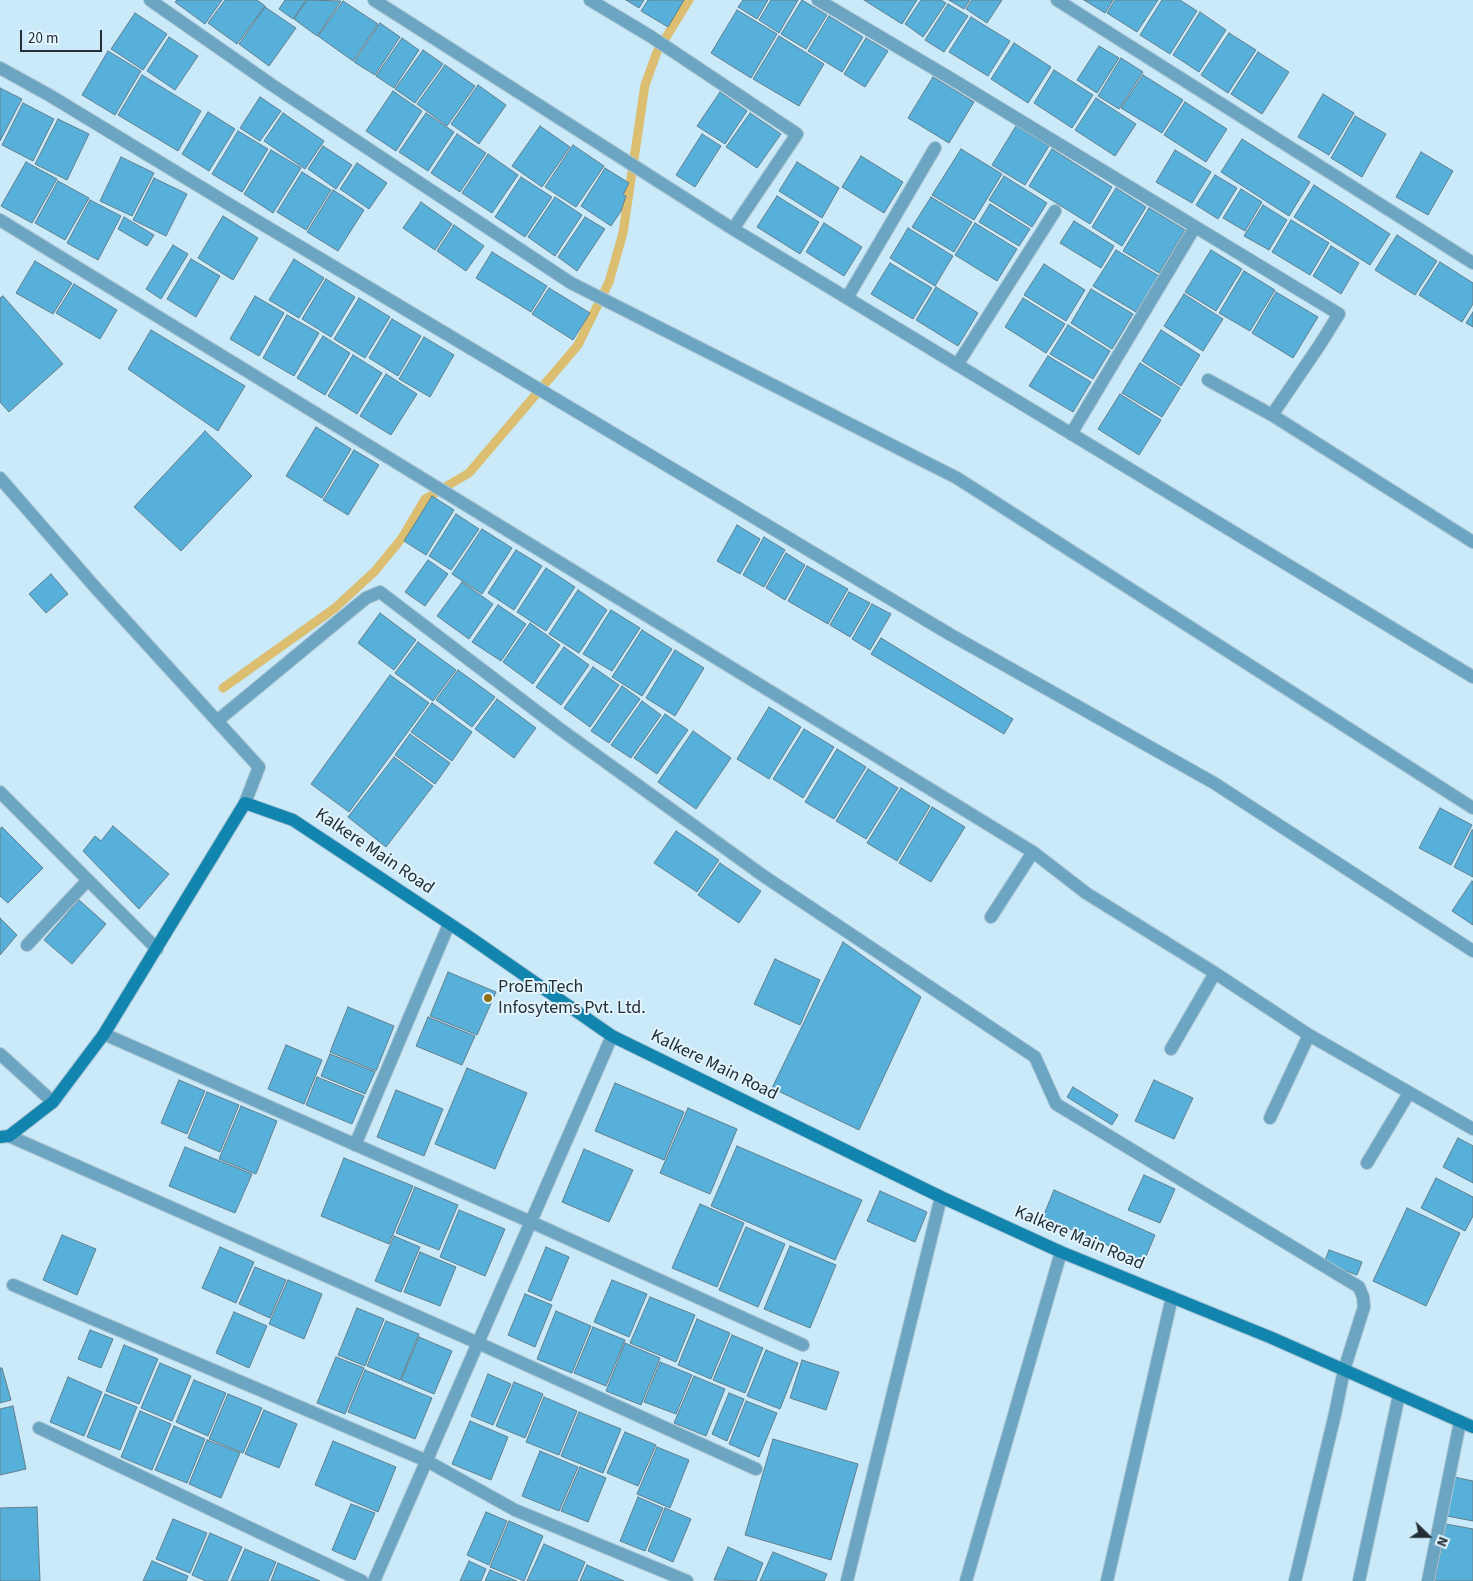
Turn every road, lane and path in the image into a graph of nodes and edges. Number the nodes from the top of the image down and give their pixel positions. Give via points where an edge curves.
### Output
1 (150, 0) edge
2 (374, 0) edge
3 (590, 0) edge
4 (818, 0) edge
5 (1057, 0) edge
6 (0, 68) edge
7 (935, 148) dead end
8 (1054, 211) dead end
9 (0, 220) edge
10 (1195, 227) junction
11 (733, 229) junction
12 (1473, 263) edge
13 (848, 298) junction
14 (957, 365) junction
15 (1208, 380) dead end
16 (1272, 415) junction
17 (1071, 434) junction
18 (0, 478) edge
19 (1473, 542) edge
20 (1473, 677) edge
21 (217, 721) junction
22 (0, 792) edge
23 (245, 803) junction
24 (1473, 808) edge
25 (1033, 852) junction
26 (88, 880) junction
27 (991, 917) dead end
28 (450, 924) junction
29 (27, 945) dead end
30 (157, 949) junction
31 (1473, 951) edge
32 (1215, 973) junction
33 (104, 1034) junction
34 (1309, 1035) junction
35 (612, 1036) junction
36 (1171, 1049) dead end
37 (0, 1054) edge
38 (1409, 1093) junction
39 (53, 1102) junction
40 (1270, 1118) dead end
41 (1473, 1129) edge
42 (5, 1137) edge
43 (355, 1145) junction
44 (1367, 1163) dead end
45 (941, 1197) junction
46 (530, 1222) junction
47 (1061, 1252) junction
48 (13, 1285) dead end
49 (1172, 1298) junction
50 (478, 1343) junction
51 (803, 1345) dead end
52 (1344, 1370) junction
53 (1399, 1395) junction
54 (1460, 1422) junction
55 (39, 1428) dead end
56 (1473, 1428) edge
57 (427, 1461) junction
58 (756, 1469) dead end
59 (362, 1581) edge
60 (374, 1581) edge
61 (686, 1581) edge
62 (847, 1581) edge
63 (966, 1581) edge
64 (1107, 1581) edge
65 (1295, 1581) edge
66 (1360, 1581) edge
67 (1428, 1581) edge

1 - 24 street via 571,283 957,478
2 - 11 street
3 - 11 street via 797,134
4 - 10 street
5 - 12 street
6 - 31 street via 951,635 1214,783
7 - 13 street
8 - 14 street
9 - 25 street
10 - 16 street via 1339,314
10 - 17 street
11 - 13 street
13 - 14 street
14 - 17 street
15 - 16 street
16 - 19 street
17 - 20 street
18 - 21 street
21 - 23 street via 260,767
21 - 52 street via 366,598 380,592 560,729 765,877 1035,1057 1056,1104 1359,1287 1364,1307
22 - 26 street
23 - 28 street, Kalkere Main Road via 293,820
23 - 30 street
25 - 27 street
25 - 32 street via 1086,893
26 - 29 street
26 - 30 street
28 - 35 street, Kalkere Main Road
28 - 43 street
30 - 33 street
32 - 34 street
32 - 36 street
33 - 39 street
33 - 43 street
34 - 38 street
34 - 40 street
35 - 45 street, Kalkere Main Road
35 - 46 street
37 - 39 street
38 - 41 street
38 - 44 street
39 - 42 street
42 - 50 street
43 - 46 street
45 - 47 street, Kalkere Main Road
45 - 62 street
46 - 50 street
46 - 51 street
47 - 49 street, Kalkere Main Road
47 - 63 street
48 - 57 street
49 - 52 street, Kalkere Main Road
49 - 64 street
50 - 57 street
50 - 58 street
52 - 53 street, Kalkere Main Road
52 - 65 street
53 - 54 street, Kalkere Main Road
53 - 66 street
54 - 56 street, Kalkere Main Road
54 - 67 street
55 - 59 street
57 - 60 street
57 - 61 street via 516,1510

